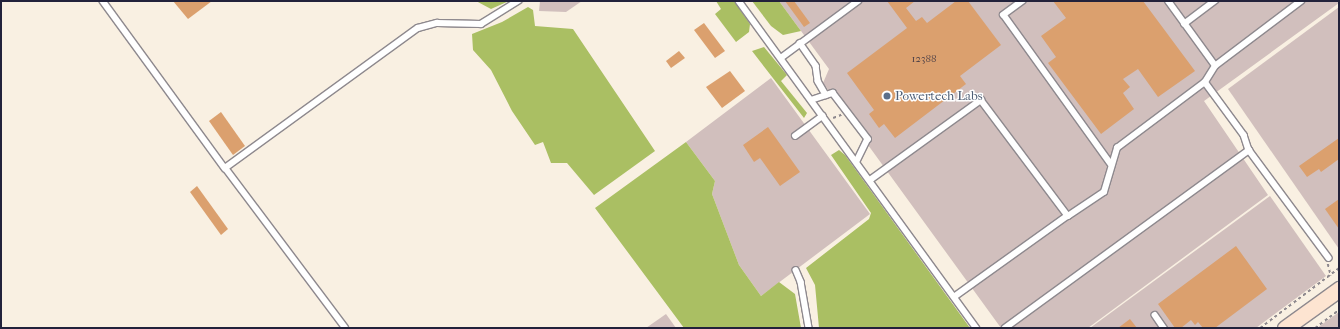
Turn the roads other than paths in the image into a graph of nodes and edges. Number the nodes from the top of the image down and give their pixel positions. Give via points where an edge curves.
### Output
1 (103, 1) edge
2 (518, 1) edge
3 (739, 1) edge
4 (858, 1) edge
5 (1023, 1) edge
6 (1168, 1) edge
7 (1215, 1) edge
8 (1301, 1) edge
9 (1184, 24) junction
10 (800, 43) junction
11 (780, 58) junction
12 (1215, 66) junction
13 (1205, 82) junction
14 (826, 95) junction
15 (811, 100) junction
16 (823, 116) junction
17 (795, 136) dead end
18 (1249, 150) junction
19 (857, 162) junction
20 (1111, 164) junction
21 (226, 168) junction
22 (870, 180) junction
23 (1068, 216) junction
24 (1329, 258) road end
25 (796, 270) dead end
26 (1339, 289) edge
27 (955, 297) junction
28 (1155, 315) dead end
29 (345, 328) edge
30 (808, 328) edge
31 (978, 328) edge
32 (1005, 328) edge
33 (1164, 328) edge
34 (1285, 328) edge

1 - 21 lane
2 - 21 lane via 482,24 437,23 418,28
3 - 11 lane
4 - 10 lane
5 - 20 lane via 1004,15
6 - 9 lane
7 - 9 lane
8 - 12 lane
9 - 12 lane
10 - 11 lane
10 - 14 lane via 816,66 818,82
11 - 15 lane
12 - 13 lane
13 - 18 lane via 1244,135
13 - 20 lane via 1117,148
14 - 15 lane
14 - 19 lane via 832,93 868,139
15 - 16 lane
16 - 17 lane
16 - 19 lane
18 - 24 lane
18 - 32 lane
19 - 22 lane
20 - 23 lane via 1104,192
21 - 29 lane
22 - 23 lane via 981,100
22 - 27 lane
23 - 27 lane
25 - 30 lane via 801,282
26 - 34 main road
27 - 31 lane
28 - 33 lane

